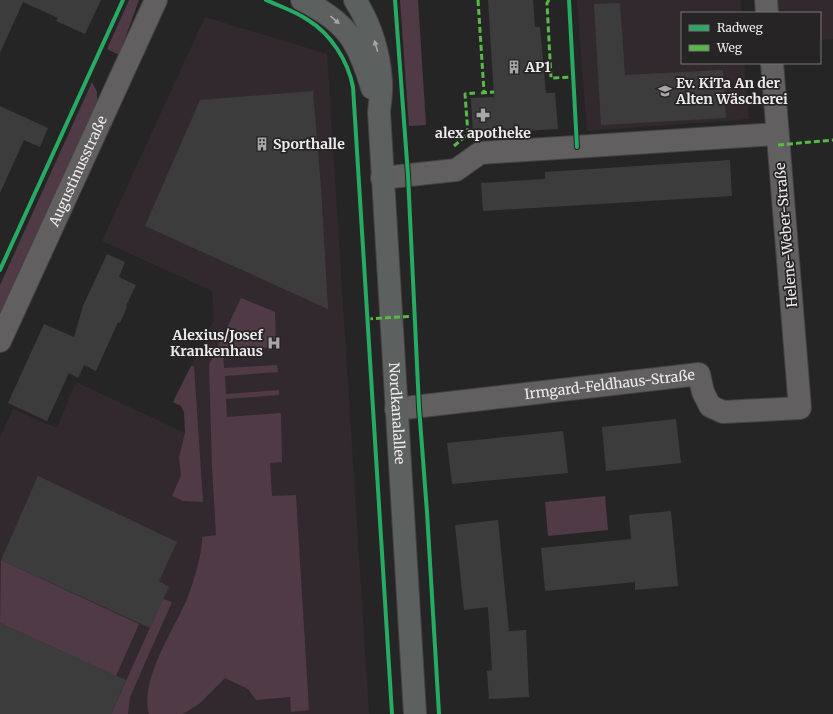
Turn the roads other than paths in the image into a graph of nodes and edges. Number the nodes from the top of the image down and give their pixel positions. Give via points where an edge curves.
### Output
1 (156, 0) edge
2 (302, 0) edge
3 (355, 0) edge
4 (766, 0) edge
5 (768, 12) edge
6 (772, 64) edge
7 (379, 112) junction
8 (778, 134) junction
9 (382, 178) junction
10 (0, 341) edge
11 (800, 408) joint
12 (396, 409) junction
13 (415, 714) edge

1 - 10 street, Augustinusstraße
2 -> 7 main road, Nordkanalallee via 335,19 350,37 364,63
7 -> 3 main road, Nordkanalallee via 381,82 377,51 369,24
4 - 5 street
6 - 8 street, Helene-Weber-Straße
7 - 9 main road, Nordkanalallee
8 - 9 street via 480,153 456,170
8 - 11 street, Helene-Weber-Straße
9 - 12 main road, Nordkanalallee
11 - 12 street, Irmgard-Feldhaus-Straße via 723,412 710,406 703,392 699,374
12 - 13 main road, Nordkanalallee

